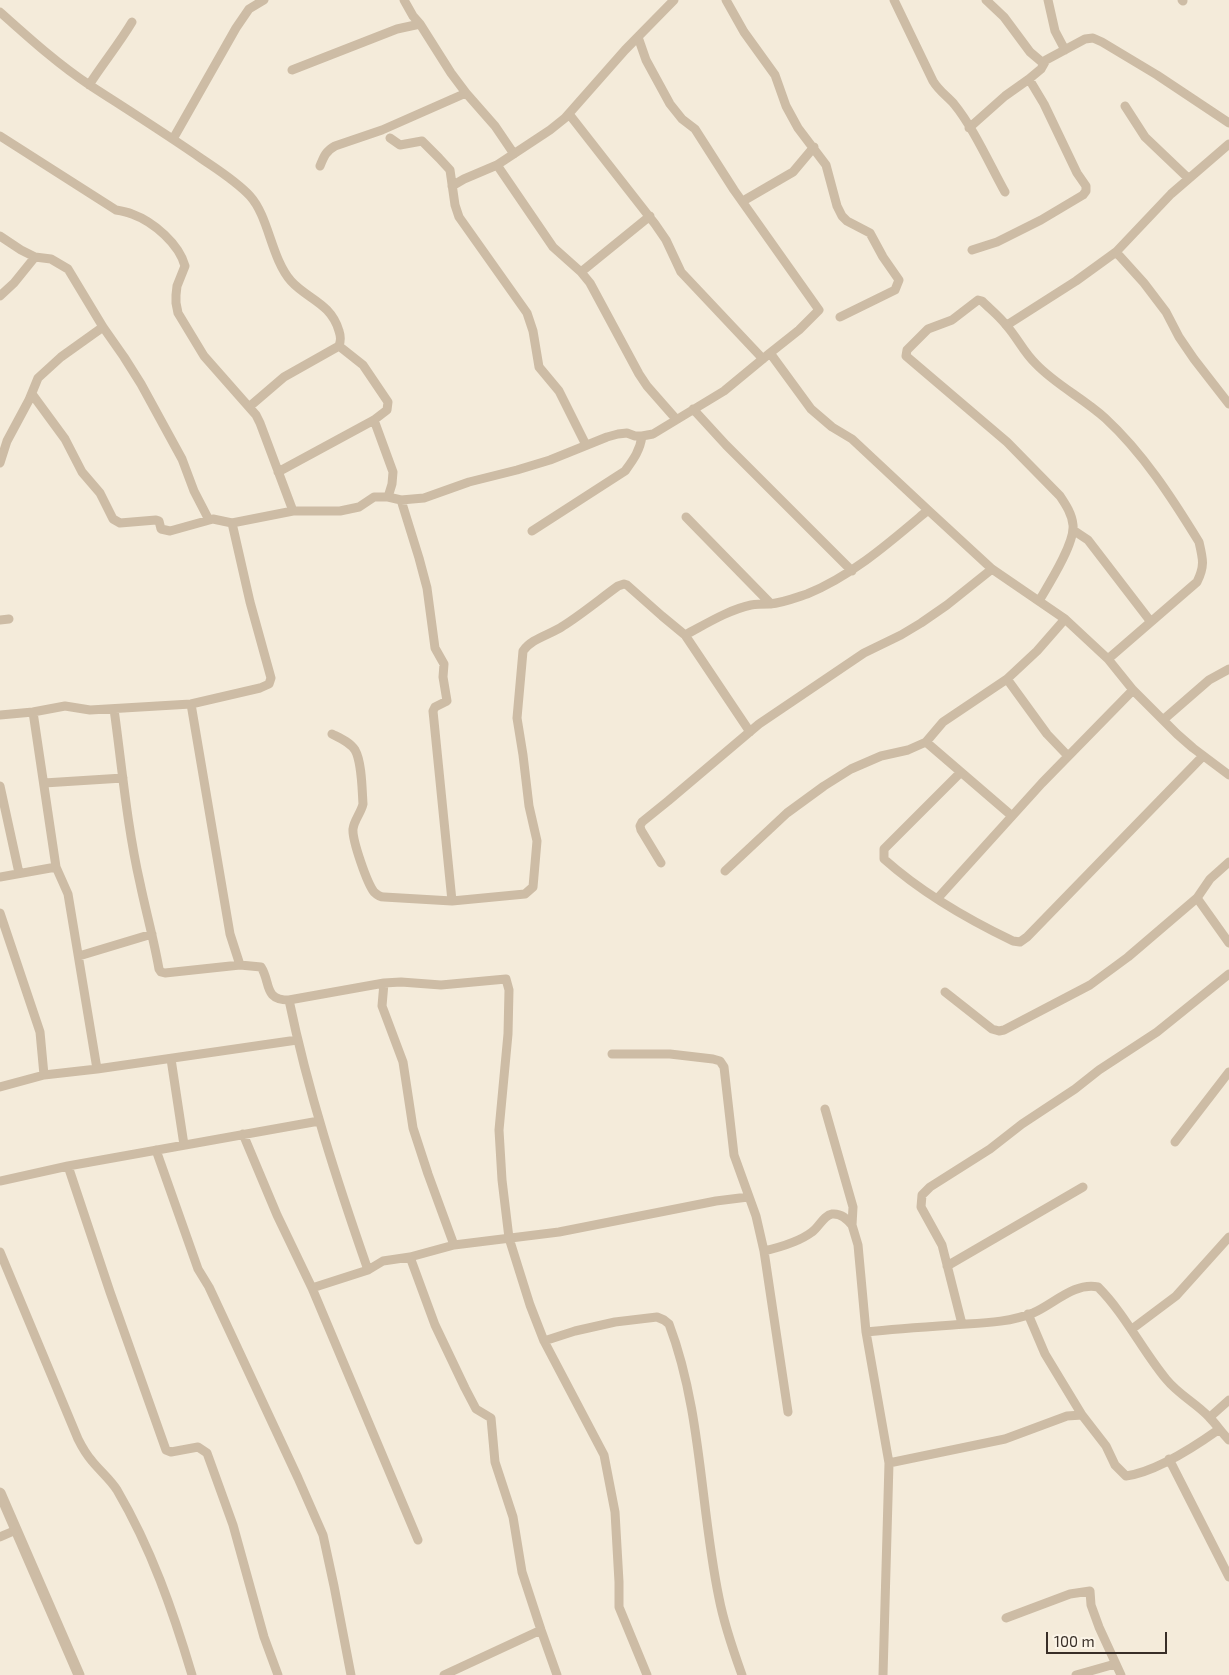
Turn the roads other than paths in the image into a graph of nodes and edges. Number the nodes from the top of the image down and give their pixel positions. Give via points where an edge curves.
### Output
1 (264, 0) edge
2 (404, 0) edge
3 (674, 0) edge
4 (726, 0) edge
5 (894, 0) edge
6 (986, 0) edge
7 (1048, 0) edge
8 (0, 12) edge
9 (132, 22) dead end
10 (420, 24) junction
11 (638, 37) junction
12 (1065, 50) junction
13 (1043, 64) junction
14 (292, 70) dead end
15 (1029, 79) junction
16 (89, 85) junction
17 (466, 93) junction
18 (1125, 106) dead end
19 (569, 114) junction
20 (1229, 123) edge
21 (969, 128) junction
22 (0, 136) edge
23 (390, 138) dead end
24 (173, 139) junction
25 (1229, 144) edge
26 (814, 147) junction
27 (514, 154) junction
28 (498, 165) junction
29 (320, 166) dead end
30 (1188, 178) junction
31 (452, 186) junction
32 (1005, 192) dead end
33 (743, 201) junction
34 (650, 216) junction
35 (0, 236) edge
36 (972, 250) dead end
37 (1116, 252) junction
38 (35, 256) junction
39 (581, 272) junction
40 (0, 296) edge
41 (840, 317) dead end
42 (1007, 325) junction
43 (103, 327) junction
44 (339, 346) junction
45 (770, 353) junction
46 (763, 359) junction
47 (32, 394) junction
48 (1229, 404) edge
49 (249, 407) junction
50 (693, 408) junction
51 (676, 419) junction
52 (374, 420) junction
53 (642, 436) junction
54 (586, 445) junction
55 (0, 463) edge
56 (278, 472) junction
57 (388, 497) junction
58 (401, 500) junction
59 (928, 510) junction
60 (293, 511) junction
61 (686, 517) dead end
62 (209, 520) junction
63 (232, 523) junction
64 (1073, 530) junction
65 (532, 531) dead end
66 (992, 570) junction
67 (852, 571) junction
68 (1039, 601) junction
69 (770, 604) junction
70 (1065, 619) junction
71 (1151, 622) junction
72 (685, 634) junction
73 (1108, 659) junction
74 (1229, 669) edge
75 (1007, 679) junction
76 (1133, 690) junction
77 (191, 704) junction
78 (114, 709) junction
79 (33, 712) junction
80 (0, 715) edge
81 (1163, 720) junction
82 (750, 732) junction
83 (332, 734) dead end
84 (926, 742) junction
85 (1068, 756) junction
86 (1203, 756) junction
87 (961, 772) junction
88 (1229, 775) edge
89 (123, 778) junction
90 (44, 783) junction
91 (0, 786) edge
92 (1012, 816) junction
93 (3, 818) edge
94 (1229, 862) edge
95 (661, 864) dead end
96 (56, 867) junction
97 (725, 871) dead end
98 (19, 872) junction
99 (0, 877) edge
100 (1197, 898) junction
101 (937, 899) junction
102 (452, 900) junction
103 (0, 913) edge
104 (152, 934) junction
105 (1229, 943) edge
106 (79, 956) junction
107 (240, 965) junction
108 (1229, 974) edge
109 (384, 983) junction
110 (945, 992) dead end
111 (289, 1000) junction
112 (297, 1040) junction
113 (612, 1054) dead end
114 (171, 1058) junction
115 (97, 1069) junction
116 (1229, 1072) edge
117 (44, 1075) junction
118 (0, 1088) edge
119 (825, 1109) dead end
120 (319, 1121) junction
121 (243, 1134) junction
122 (1175, 1142) dead end
123 (184, 1145) junction
124 (156, 1150) junction
125 (68, 1166) junction
126 (0, 1181) edge
127 (1083, 1187) dead end
128 (748, 1197) junction
129 (852, 1225) junction
130 (1229, 1237) edge
131 (510, 1238) junction
132 (454, 1245) junction
133 (764, 1251) junction
134 (0, 1252) edge
135 (410, 1257) junction
136 (946, 1266) junction
137 (368, 1270) junction
138 (312, 1288) junction
139 (1028, 1314) junction
140 (962, 1324) junction
141 (1132, 1329) junction
142 (866, 1332) junction
143 (544, 1341) junction
144 (1229, 1400) edge
145 (788, 1412) dead end
146 (1082, 1414) junction
147 (1210, 1417) junction
148 (1218, 1430) junction
149 (1229, 1440) edge
150 (1169, 1459) junction
151 (889, 1463) junction
152 (0, 1494) edge
153 (16, 1530) junction
154 (0, 1538) edge
155 (418, 1540) dead end
156 (1229, 1577) edge
157 (1006, 1618) dead end
158 (540, 1630) junction
159 (1116, 1664) junction
160 (79, 1675) edge
161 (192, 1675) edge
162 (278, 1675) edge
163 (350, 1675) edge
164 (444, 1675) edge
165 (557, 1675) edge
166 (647, 1675) edge
167 (742, 1675) edge
168 (882, 1675) edge
169 (1076, 1675) edge
170 (1121, 1675) edge

1 - 24 street via 250,9 236,28
2 - 10 street
3 - 11 street
4 - 26 street via 775,75 798,128
5 - 21 street via 933,82 954,104
6 - 13 street
7 - 12 street via 1055,31
8 - 16 street
9 - 16 street
10 - 14 street via 397,29
10 - 17 street
11 - 19 street
11 - 33 street via 646,60 670,104 695,129
12 - 13 street
12 - 20 street via 1093,38 1157,75
13 - 15 street
15 - 21 street
15 - 36 street via 1086,191 1041,220 997,242
16 - 24 street
17 - 27 street via 496,126
17 - 29 street via 382,130 335,146 324,155
18 - 30 street via 1145,137
19 - 27 street
19 - 34 street
21 - 32 street
22 - 49 street via 116,210 132,214 151,225 173,242 185,266 177,286 178,313 204,356
23 - 31 street via 400,145 417,140 424,142 450,170
24 - 44 street via 233,180 250,197 288,277 336,319 341,338
25 - 30 street
26 - 33 street via 792,172
26 - 41 street via 826,165 842,216 847,222 870,233 899,280 895,290
27 - 28 street
28 - 31 street
28 - 39 street via 553,247
30 - 37 street
31 - 54 street via 459,216 526,313 533,331 539,367 559,391
33 - 45 street via 819,310
34 - 39 street
34 - 46 street via 681,272
35 - 38 street
37 - 42 street
37 - 48 street via 1166,312 1194,359
38 - 40 street
38 - 43 street via 51,258 68,269
39 - 51 street via 639,374
42 - 64 street via 978,300 952,320 926,331 907,350 906,356 1022,456 1060,496 1072,516
42 - 71 street via 1036,365 1088,404 1127,440 1146,462 1198,542 1203,569 1197,582
43 - 47 street via 42,373
43 - 62 street via 124,357 182,459
44 - 49 street via 284,377
44 - 52 street via 363,365 388,402 387,410
45 - 46 street
45 - 59 street via 811,409 852,439
46 - 50 street via 724,391
47 - 55 street via 7,441
47 - 62 street via 65,439 115,522 156,520 161,529 170,531
49 - 56 street via 260,423
50 - 51 street
50 - 67 street
51 - 53 street via 653,434
52 - 56 street
52 - 57 street via 392,472
53 - 54 street via 618,434
53 - 65 street via 640,448 625,471
54 - 58 street via 550,460 424,498
56 - 60 street
57 - 58 street
57 - 60 street via 374,498 359,507 340,511
58 - 102 street via 426,588 435,648 444,664 447,701 433,711
59 - 66 street
59 - 67 street
60 - 63 street
61 - 69 street
62 - 63 street
63 - 77 street via 271,678 269,684 260,688
64 - 68 street via 1071,540
64 - 71 street via 1088,540
66 - 68 street
66 - 82 street via 921,623 864,653
67 - 69 street via 808,593
68 - 70 street
69 - 72 street via 737,609
70 - 73 street
70 - 75 street
71 - 73 street
72 - 82 street
72 - 102 street via 624,584 523,651 517,718 529,806 538,841 533,887 524,894
73 - 76 street
74 - 81 street via 1209,680
75 - 84 street via 943,722
75 - 85 street via 1047,734
76 - 81 street
76 - 85 street
77 - 78 street
77 - 107 street via 230,934
78 - 79 street via 82,710 65,706
78 - 89 street
79 - 80 street
79 - 90 street
81 - 86 street
82 - 95 street via 642,822 641,830
83 - 102 street via 351,745 358,760 363,804 353,832 375,893 384,897
84 - 87 street
84 - 97 street via 880,756 824,786 787,813
85 - 92 street
86 - 88 street
86 - 101 street via 1020,942 1013,942
87 - 92 street
87 - 101 street via 884,849 884,859 905,878
89 - 90 street
89 - 104 street via 131,835
90 - 96 street
91 - 93 street
92 - 101 street
93 - 98 street
94 - 100 street via 1210,879
96 - 98 street
96 - 106 street via 68,894
98 - 99 street
100 - 105 street
100 - 110 street via 1090,985 999,1032
103 - 117 street via 40,1032
104 - 106 street
104 - 107 street via 161,972
106 - 115 street
107 - 111 street via 261,968 269,992 276,998
108 - 136 street via 1157,1032 990,1149 930,1186 922,1195 920,1207 942,1245
109 - 111 street
109 - 131 street via 441,985 506,979 509,990 508,1034 499,1130
109 - 132 street via 382,1006 403,1062 413,1128
111 - 112 street
112 - 114 street
112 - 120 street
113 - 128 street via 670,1054 720,1061 724,1067 734,1155
114 - 115 street
114 - 123 street
115 - 117 street
116 - 122 street
117 - 118 street
119 - 129 street via 853,1206
120 - 121 street
120 - 137 street
121 - 123 street
121 - 138 street
123 - 124 street
124 - 125 street
124 - 163 street via 198,1269 322,1535
125 - 126 street
125 - 162 street via 166,1450 198,1447 207,1453 233,1525
127 - 136 street
128 - 131 street
128 - 133 street
129 - 133 street via 845,1217 834,1213 806,1236
129 - 142 street via 858,1245
130 - 141 street via 1176,1296
131 - 132 street
131 - 143 street
132 - 135 street
133 - 145 street
134 - 161 street via 78,1439 86,1454 116,1489 144,1539 176,1620
135 - 137 street via 383,1261
135 - 158 street via 435,1325 465,1388 476,1409 491,1418 494,1462 513,1517 522,1572
136 - 140 street
137 - 138 street
138 - 155 street
139 - 140 street via 996,1322
139 - 141 street via 1060,1296 1090,1285 1105,1293
139 - 146 street via 1045,1354
140 - 142 street
141 - 147 street via 1167,1380
142 - 151 street
143 - 166 street via 604,1454 615,1512 619,1607
143 - 167 street via 615,1322 657,1318 669,1324 684,1370 719,1598
144 - 147 street
146 - 150 street via 1106,1446 1115,1465 1126,1476
146 - 151 street via 1067,1416 1005,1439
147 - 148 street
148 - 149 street
148 - 150 street via 1196,1446
150 - 156 street
151 - 168 street
152 - 153 street
153 - 154 street
153 - 160 street
157 - 159 street via 1070,1594 1090,1591 1091,1605
158 - 164 street
158 - 165 street
159 - 169 street
159 - 170 street

